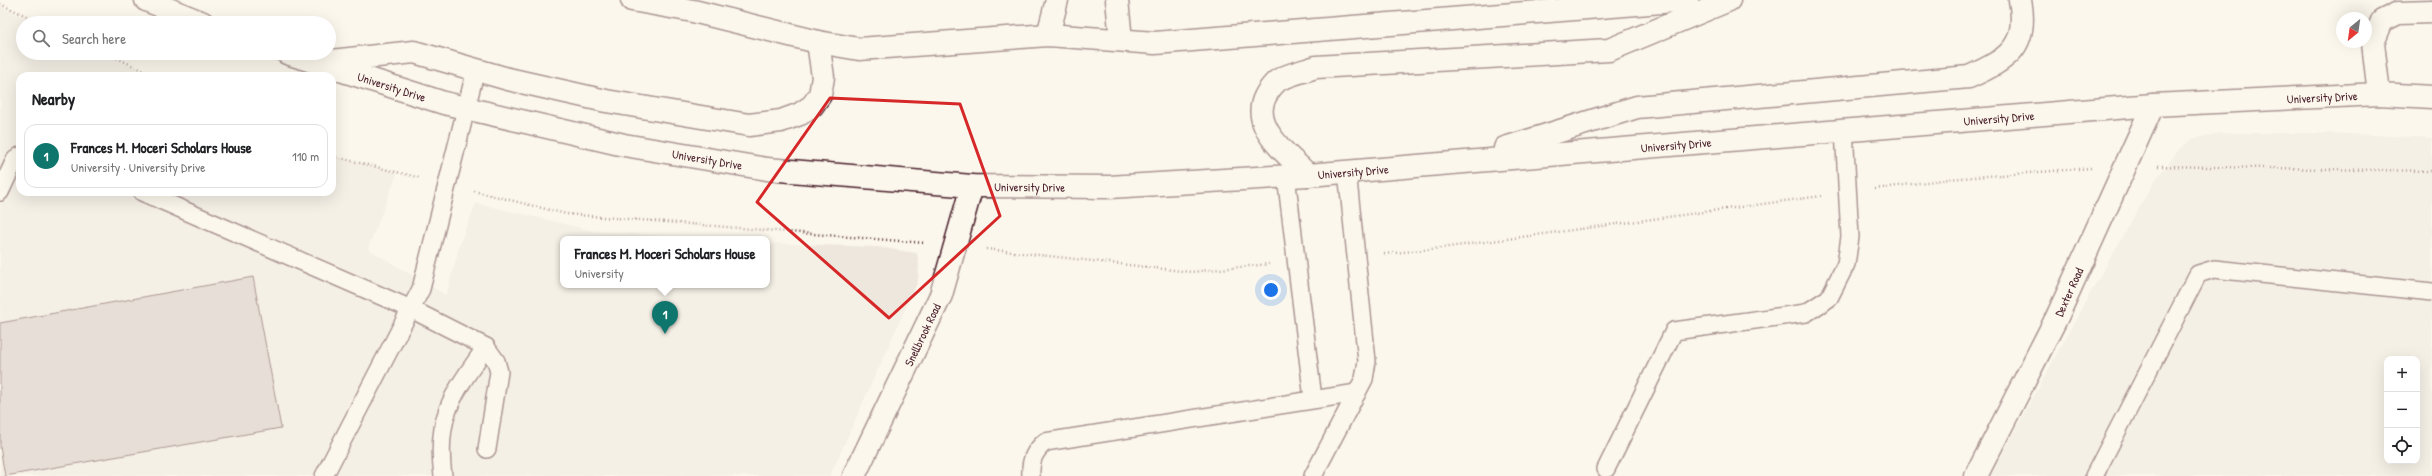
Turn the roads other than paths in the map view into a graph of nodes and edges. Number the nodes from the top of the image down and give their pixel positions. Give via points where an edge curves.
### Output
1 (146, 0) edge
2 (632, 0) edge
3 (1057, 0) edge
4 (1117, 0) edge
5 (1687, 0) edge
6 (1728, 0) edge
7 (2020, 0) edge
8 (2432, 12) edge
9 (186, 16) edge
10 (1048, 35) junction
11 (1120, 40) junction
12 (818, 42) junction
13 (309, 60) edge
14 (335, 60) edge
15 (336, 60) edge
16 (315, 62) junction
17 (476, 69) junction
18 (2379, 94) junction
19 (2432, 97) edge
20 (2153, 105) junction
21 (467, 109) junction
22 (1844, 130) junction
23 (16, 159) edge
24 (1466, 160) junction
25 (1347, 171) junction
26 (1308, 175) junction
27 (1286, 176) junction
28 (972, 186) junction
29 (0, 192) edge
30 (151, 196) edge
31 (2428, 292) edge
32 (411, 309) junction
33 (486, 347) junction
34 (1357, 393) junction
35 (1313, 399) junction
36 (487, 449) dead end
37 (1606, 469) dead end
38 (324, 476) edge
39 (443, 476) edge
40 (854, 476) edge
41 (1031, 476) edge
42 (1313, 476) edge
43 (1976, 476) edge
44 (2094, 476) edge

1 - 9 main road
2 - 12 main road via 694,11
3 - 10 main road
4 - 11 main road
5 - 11 main road via 1155,43
6 - 26 main road via 1609,50 1316,67 1276,81 1265,99 1260,119 1270,136
7 - 24 main road via 2023,32 2017,45 1997,64 1969,77 1637,107
8 - 18 main road via 2398,13 2382,21 2373,43
10 - 11 main road
10 - 12 main road via 859,49
12 - 17 main road via 823,77 820,95 812,106 782,121 749,125 606,101
13 - 16 main road, University Drive
14 - 16 main road
15 - 17 main road via 414,52
16 - 21 main road, University Drive via 379,84
17 - 21 lane
18 - 19 main road, University Drive
18 - 20 main road, University Drive
20 - 22 main road, University Drive
20 - 43 main road, Dexter Road via 2057,317
21 - 28 main road, University Drive via 624,145 736,164 816,174
21 - 32 lane via 430,244 421,289
22 - 24 main road, University Drive
22 - 37 lane via 1850,237 1846,264 1830,298 1806,313 1674,331
23 - 29 lane
24 - 25 main road, University Drive
25 - 26 main road, University Drive
25 - 34 lane via 1366,361 1364,379
26 - 27 main road, University Drive
27 - 28 main road, University Drive via 1109,187
27 - 35 lane
28 - 40 main road, Snellbrook Road via 941,295
30 - 32 lane
31 - 44 lane via 2214,269 2198,274
32 - 33 lane
32 - 38 lane
33 - 36 lane via 496,361 498,372
33 - 39 lane via 455,391 445,413 440,450
34 - 35 lane
34 - 42 lane
35 - 41 lane via 1045,442 1035,451 1031,462

